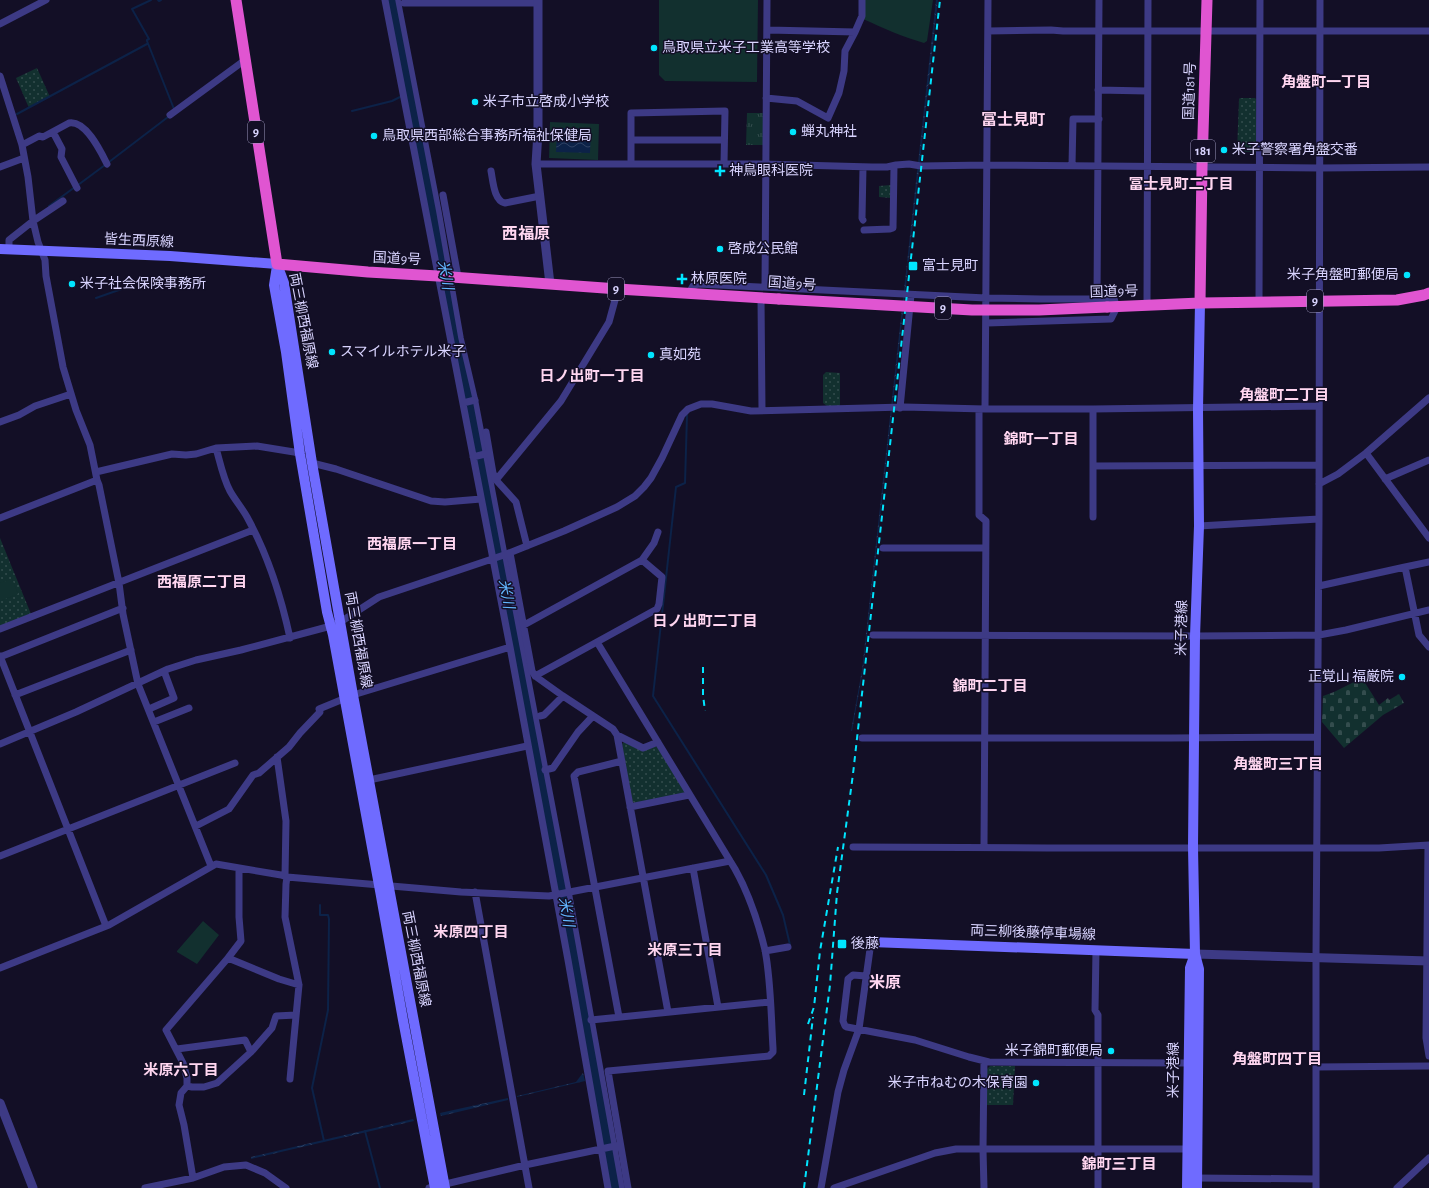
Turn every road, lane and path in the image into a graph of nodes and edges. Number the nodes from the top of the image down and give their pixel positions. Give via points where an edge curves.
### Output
1 (46, 0) edge
2 (236, 0) edge
3 (385, 0) edge
4 (767, 0) edge
5 (862, 0) edge
6 (988, 0) edge
7 (1099, 0) edge
8 (1148, 0) edge
9 (1207, 0) edge
10 (1260, 0) edge
11 (1320, 0) edge
12 (401, 1) edge
13 (538, 1) edge
14 (0, 24) edge
15 (768, 30) junction
16 (988, 31) junction
17 (1099, 31) junction
18 (1148, 31) junction
19 (1207, 31) junction
20 (1320, 31) junction
21 (1429, 31) edge
22 (855, 32) junction
23 (1260, 32) junction
24 (245, 60) junction
25 (0, 76) edge
26 (1098, 90) junction
27 (1147, 91) junction
28 (3, 96) edge
29 (766, 98) junction
30 (170, 115) dead end
31 (1099, 120) junction
32 (53, 132) junction
33 (631, 140) junction
34 (724, 140) junction
35 (22, 145) junction
36 (24, 158) junction
37 (107, 164) dead end
38 (536, 164) junction
39 (631, 164) junction
40 (724, 164) junction
41 (766, 164) junction
42 (987, 165) junction
43 (1072, 165) junction
44 (894, 166) junction
45 (1098, 166) junction
46 (1147, 166) junction
47 (0, 167) edge
48 (863, 167) junction
49 (1202, 167) junction
50 (1429, 167) edge
51 (1260, 168) junction
52 (1320, 168) junction
53 (491, 171) dead end
54 (77, 188) dead end
55 (444, 195) dead end
56 (540, 196) junction
57 (63, 201) dead end
58 (863, 220) dead end
59 (33, 221) junction
60 (864, 230) dead end
61 (4, 249) edge
62 (42, 251) junction
63 (277, 264) junction
64 (439, 276) junction
65 (456, 277) junction
66 (550, 284) junction
67 (618, 289) junction
68 (764, 292) junction
69 (1429, 293) edge
70 (911, 295) junction
71 (986, 298) junction
72 (1097, 299) junction
73 (1319, 301) junction
74 (1259, 302) junction
75 (1200, 303) junction
76 (1147, 306) junction
77 (1112, 307) junction
78 (987, 323) junction
79 (70, 394) junction
80 (1429, 398) edge
81 (470, 402) junction
82 (1319, 406) junction
83 (894, 408) junction
84 (982, 409) junction
85 (1093, 409) junction
86 (1198, 409) junction
87 (762, 410) junction
88 (0, 422) edge
89 (486, 432) dead end
90 (216, 448) junction
91 (1366, 453) junction
92 (300, 454) junction
93 (482, 455) junction
94 (1429, 460) edge
95 (312, 463) junction
96 (1198, 465) junction
97 (1319, 465) junction
98 (1093, 466) junction
99 (96, 472) junction
100 (1385, 478) junction
101 (97, 480) junction
102 (496, 480) junction
103 (1319, 484) junction
104 (481, 499) junction
105 (1093, 517) dead end
106 (0, 518) edge
107 (1319, 519) junction
108 (1199, 526) junction
109 (253, 530) junction
110 (658, 532) dead end
111 (1429, 538) edge
112 (527, 546) junction
113 (883, 548) dead end
114 (985, 548) junction
115 (506, 554) junction
116 (493, 558) junction
117 (642, 560) junction
118 (1429, 562) edge
119 (1405, 567) junction
120 (119, 583) junction
121 (1319, 586) junction
122 (122, 608) junction
123 (1429, 610) edge
124 (1415, 613) junction
125 (336, 624) junction
126 (524, 625) junction
127 (0, 629) edge
128 (873, 635) dead end
129 (1319, 635) junction
130 (985, 636) junction
131 (1195, 636) junction
132 (290, 638) junction
133 (597, 642) junction
134 (510, 647) junction
135 (1429, 647) edge
136 (131, 650) junction
137 (0, 656) edge
138 (164, 671) junction
139 (534, 676) junction
140 (138, 684) junction
141 (15, 695) junction
142 (563, 696) junction
143 (349, 697) junction
144 (189, 708) dead end
145 (149, 709) junction
146 (540, 716) dead end
147 (593, 716) junction
148 (154, 722) junction
149 (29, 732) junction
150 (617, 735) junction
151 (1317, 737) junction
152 (862, 738) dead end
153 (1195, 738) junction
154 (985, 739) junction
155 (658, 742) junction
156 (0, 744) edge
157 (527, 746) junction
158 (277, 757) junction
159 (622, 761) junction
160 (235, 763) dead end
161 (545, 770) junction
162 (369, 780) junction
163 (179, 785) junction
164 (689, 794) junction
165 (630, 806) junction
166 (196, 826) junction
167 (68, 829) junction
168 (1428, 846) edge
169 (852, 847) dead end
170 (984, 847) junction
171 (1193, 847) junction
172 (1317, 847) junction
173 (0, 856) edge
174 (730, 861) junction
175 (211, 866) junction
176 (239, 868) junction
177 (693, 868) junction
178 (286, 876) junction
179 (644, 878) junction
180 (378, 885) junction
181 (389, 886) junction
182 (594, 887) junction
183 (475, 892) junction
184 (568, 892) junction
185 (557, 895) junction
186 (106, 926) junction
187 (870, 942) joint
188 (788, 947) dead end
189 (1096, 950) junction
190 (765, 951) junction
191 (1195, 954) junction
192 (1316, 957) junction
193 (228, 958) junction
194 (1428, 961) edge
195 (0, 968) edge
196 (866, 976) junction
197 (299, 985) junction
198 (770, 1002) junction
199 (718, 1007) junction
200 (668, 1012) junction
201 (296, 1015) junction
202 (619, 1017) junction
203 (592, 1020) junction
204 (859, 1029) junction
205 (177, 1049) junction
206 (251, 1052) junction
207 (1429, 1056) edge
208 (984, 1061) junction
209 (1098, 1062) junction
210 (1189, 1063) junction
211 (1429, 1066) edge
212 (1316, 1067) junction
213 (290, 1079) dead end
214 (187, 1086) junction
215 (0, 1103) edge
216 (617, 1146) junction
217 (602, 1149) junction
218 (1098, 1149) junction
219 (1192, 1149) junction
220 (983, 1150) junction
221 (1429, 1158) edge
222 (525, 1165) junction
223 (193, 1178) junction
224 (1316, 1179) junction
225 (1197, 1183) edge
226 (166, 1186) edge
227 (438, 1187) edge
228 (33, 1188) edge
229 (145, 1188) edge
230 (286, 1188) edge
231 (529, 1188) edge
232 (608, 1188) edge
233 (622, 1188) edge
234 (628, 1188) edge
235 (820, 1188) edge
236 (834, 1188) edge
237 (984, 1188) edge
238 (1098, 1188) edge
239 (1187, 1188) edge
240 (1316, 1188) edge
241 (1397, 1188) edge

1 - 14 street
2 - 24 highway, 9
3 - 64 street
4 - 15 street
5 - 22 street via 862,16
6 - 16 street
7 - 17 street
8 - 18 street
9 - 19 highway, 国道181号 / 181
10 - 23 street
11 - 20 street
12 - 13 street
12 - 81 street
13 - 38 street
15 - 22 street
15 - 29 street
16 - 17 street
16 - 42 street
17 - 18 street
17 - 26 street
18 - 19 street
18 - 27 street
19 - 23 street
19 - 49 highway, 国道181号 / 181
20 - 21 street
20 - 23 street
20 - 52 street
22 - 29 street via 845,50 839,93 828,118 797,101
23 - 51 street
24 - 30 street
24 - 63 highway, 9
25 - 28 street
26 - 27 street
26 - 31 street
27 - 46 street
28 - 35 street
29 - 41 street
31 - 43 street via 1073,119
31 - 45 street
32 - 35 street
32 - 37 street via 74,123 89,133
32 - 54 street via 62,149 61,157
33 - 34 street
33 - 34 street via 631,113 725,111
33 - 39 street
34 - 40 street
35 - 36 street
36 - 47 street
36 - 59 street
38 - 39 street
38 - 56 street
39 - 40 street
40 - 41 street
41 - 48 street
41 - 68 street
42 - 43 street
42 - 44 street
42 - 71 street
43 - 45 street
44 - 48 street
44 - 60 street via 893,228
45 - 46 street
45 - 72 street
46 - 49 street
46 - 76 street
48 - 58 street
49 - 51 street
49 - 75 highway, 国道181号 / 181
50 - 52 street
51 - 52 street
51 - 74 street
52 - 73 street
53 - 56 street via 500,202
55 - 65 street
56 - 66 street
57 - 59 street
59 - 61 street via 9,240
59 - 62 street
61 - 62 main road, 皆生西原線
62 - 63 main road, 皆生西原線 via 170,256
62 - 79 street
63 - 64 highway, 国道9号 / 9
63 - 92 main road, 両三柳西福原線 via 274,285
63 - 95 main road, 両三柳西福原線 via 284,284
64 - 65 highway, 国道9号 / 9
64 - 81 street
65 - 66 highway, 国道9号 / 9
66 - 67 highway, 国道9号 / 9
67 - 68 highway, 国道9号 / 9 via 689,293
67 - 102 street via 609,322 564,396
68 - 70 street
68 - 77 highway, 国道9号 / 9, bridge via 779,299 972,310
68 - 87 street
69 - 73 highway, 国道9号 / 9 via 1397,300
70 - 71 street
70 - 83 street
71 - 72 street
71 - 78 street
72 - 77 street via 1114,299
73 - 74 highway, 国道9号 / 9
73 - 82 street
74 - 75 highway, 国道9号 / 9
75 - 76 highway, 国道9号 / 9
75 - 86 main road, 米子港線
76 - 77 highway, 国道9号 / 9
77 - 78 street via 1111,319
78 - 84 street
79 - 88 street
79 - 99 street via 90,445
80 - 91 street
81 - 93 street
81 - 93 street
82 - 86 street
82 - 97 street
83 - 84 street
83 - 87 street
84 - 85 street
84 - 114 street via 979,515 986,521
85 - 86 street
85 - 98 street
86 - 96 main road, 米子港線
87 - 112 street via 751,411 705,403 691,407 682,415 651,478 635,496 617,507
89 - 93 street
90 - 92 street via 257,446
90 - 99 street via 196,454 172,454
90 - 109 street via 230,491
91 - 100 street
91 - 103 street via 1338,474
92 - 125 main road, 両三柳西福原線 via 327,612
93 - 102 street
93 - 104 street
93 - 115 street
94 - 100 street
95 - 104 street via 431,501
95 - 125 main road, 両三柳西福原線
96 - 97 street
96 - 98 street
96 - 108 main road, 米子港線
97 - 103 street
98 - 105 street
99 - 101 street
100 - 111 street
101 - 106 street
101 - 120 street
102 - 112 street via 516,502
103 - 107 street
104 - 116 street
107 - 108 street
107 - 121 street
108 - 131 main road, 米子港線
109 - 120 street
109 - 132 street via 274,578
110 - 117 street
112 - 115 street
113 - 114 street
114 - 130 street
115 - 116 street
115 - 126 street
115 - 161 street
116 - 125 street via 379,597
116 - 134 street
117 - 126 street
117 - 133 street via 662,577 658,608
118 - 119 street
119 - 121 street
119 - 124 street
120 - 122 street
120 - 127 street
121 - 129 street
122 - 136 street
122 - 137 street
123 - 124 street
124 - 129 street
124 - 135 street via 1419,635
125 - 132 street
125 - 143 main road, 両三柳西福原線
126 - 139 street
128 - 130 street
129 - 131 street
129 - 151 street
130 - 131 street
130 - 154 street
131 - 153 main road, 米子港線
132 - 138 street via 196,660
133 - 139 street
133 - 155 street
134 - 143 street
134 - 157 street
136 - 140 street
136 - 141 street
137 - 141 street
138 - 140 street
138 - 145 street via 174,698
139 - 142 street
140 - 145 street
140 - 149 street
141 - 149 street
142 - 146 street
142 - 147 street
143 - 158 street via 319,709 320,712
143 - 162 main road, 両三柳西福原線
143 - 180 main road, 両三柳西福原線
144 - 148 street
145 - 148 street
147 - 150 street via 613,729
147 - 161 street via 578,732 553,768
148 - 163 street
149 - 156 street
149 - 167 street
150 - 155 street via 643,748
150 - 159 street
151 - 153 street
151 - 172 street
152 - 154 street
153 - 154 street
153 - 171 main road, 米子港線
154 - 170 street
155 - 164 street
157 - 162 street
157 - 185 street
158 - 166 street via 258,774 253,775 229,809
158 - 178 street via 286,821
159 - 165 street
159 - 182 street via 578,772 574,776
160 - 163 street
161 - 184 street
162 - 181 main road, 両三柳西福原線
163 - 166 street
163 - 167 street
164 - 165 street
164 - 174 street
165 - 179 street
166 - 175 street
167 - 173 street
167 - 186 street
168 - 172 street
168 - 194 street
169 - 170 street
170 - 171 street
171 - 172 street
171 - 191 main road, 米子港線
172 - 192 street
174 - 177 street
174 - 190 street via 748,895
175 - 176 street via 216,864
175 - 186 street
176 - 178 street
176 - 193 street via 241,941
177 - 179 street
177 - 199 street
178 - 180 street
178 - 197 street via 285,917
179 - 182 street
179 - 200 street
180 - 181 street
180 - 227 main road, 両三柳西福原線
181 - 183 street
181 - 227 main road, 両三柳西福原線
182 - 184 street
182 - 202 street
183 - 185 street
183 - 222 street
184 - 185 street
184 - 203 street
185 - 217 street
186 - 195 street
187 - 189 main road, 両三柳後藤停車場線
187 - 196 street
188 - 190 street
189 - 191 main road, 両三柳後藤停車場線
189 - 209 street via 1095,1010 1098,1015
190 - 198 street
191 - 192 street
191 - 210 main road, 米子港線 via 1190,968
191 - 219 main road, 米子港線 via 1198,969
192 - 194 street
192 - 212 street
193 - 197 street
193 - 205 street via 167,1028 167,1033
194 - 207 street via 1426,1038
196 - 204 street
196 - 204 street via 853,975 848,980 844,1024
197 - 201 street
198 - 199 street
198 - 216 street via 773,1052 769,1056 608,1071
199 - 200 street
200 - 202 street
201 - 206 street via 276,1016 272,1028
201 - 213 street
202 - 203 street
203 - 216 street
204 - 208 street via 915,1040
204 - 235 street via 838,1092
205 - 206 street via 245,1040
205 - 214 street via 183,1063
206 - 214 street via 214,1085
208 - 209 street
208 - 220 street
209 - 210 street
209 - 218 street
210 - 219 main road, 米子港線
211 - 212 street
212 - 224 street
214 - 223 street via 181,1093 179,1105
215 - 228 street
216 - 217 street
216 - 233 street
216 - 234 street
217 - 222 street
217 - 232 street
218 - 219 street
218 - 220 street
218 - 238 street
219 - 225 main road, 米子港線
219 - 239 main road, 米子港線
220 - 236 street via 956,1149 935,1153
220 - 237 street
221 - 241 street
222 - 227 street
222 - 231 street
223 - 226 street
223 - 230 street via 224,1167 246,1165 265,1173
224 - 225 street
224 - 240 street
226 - 229 street

